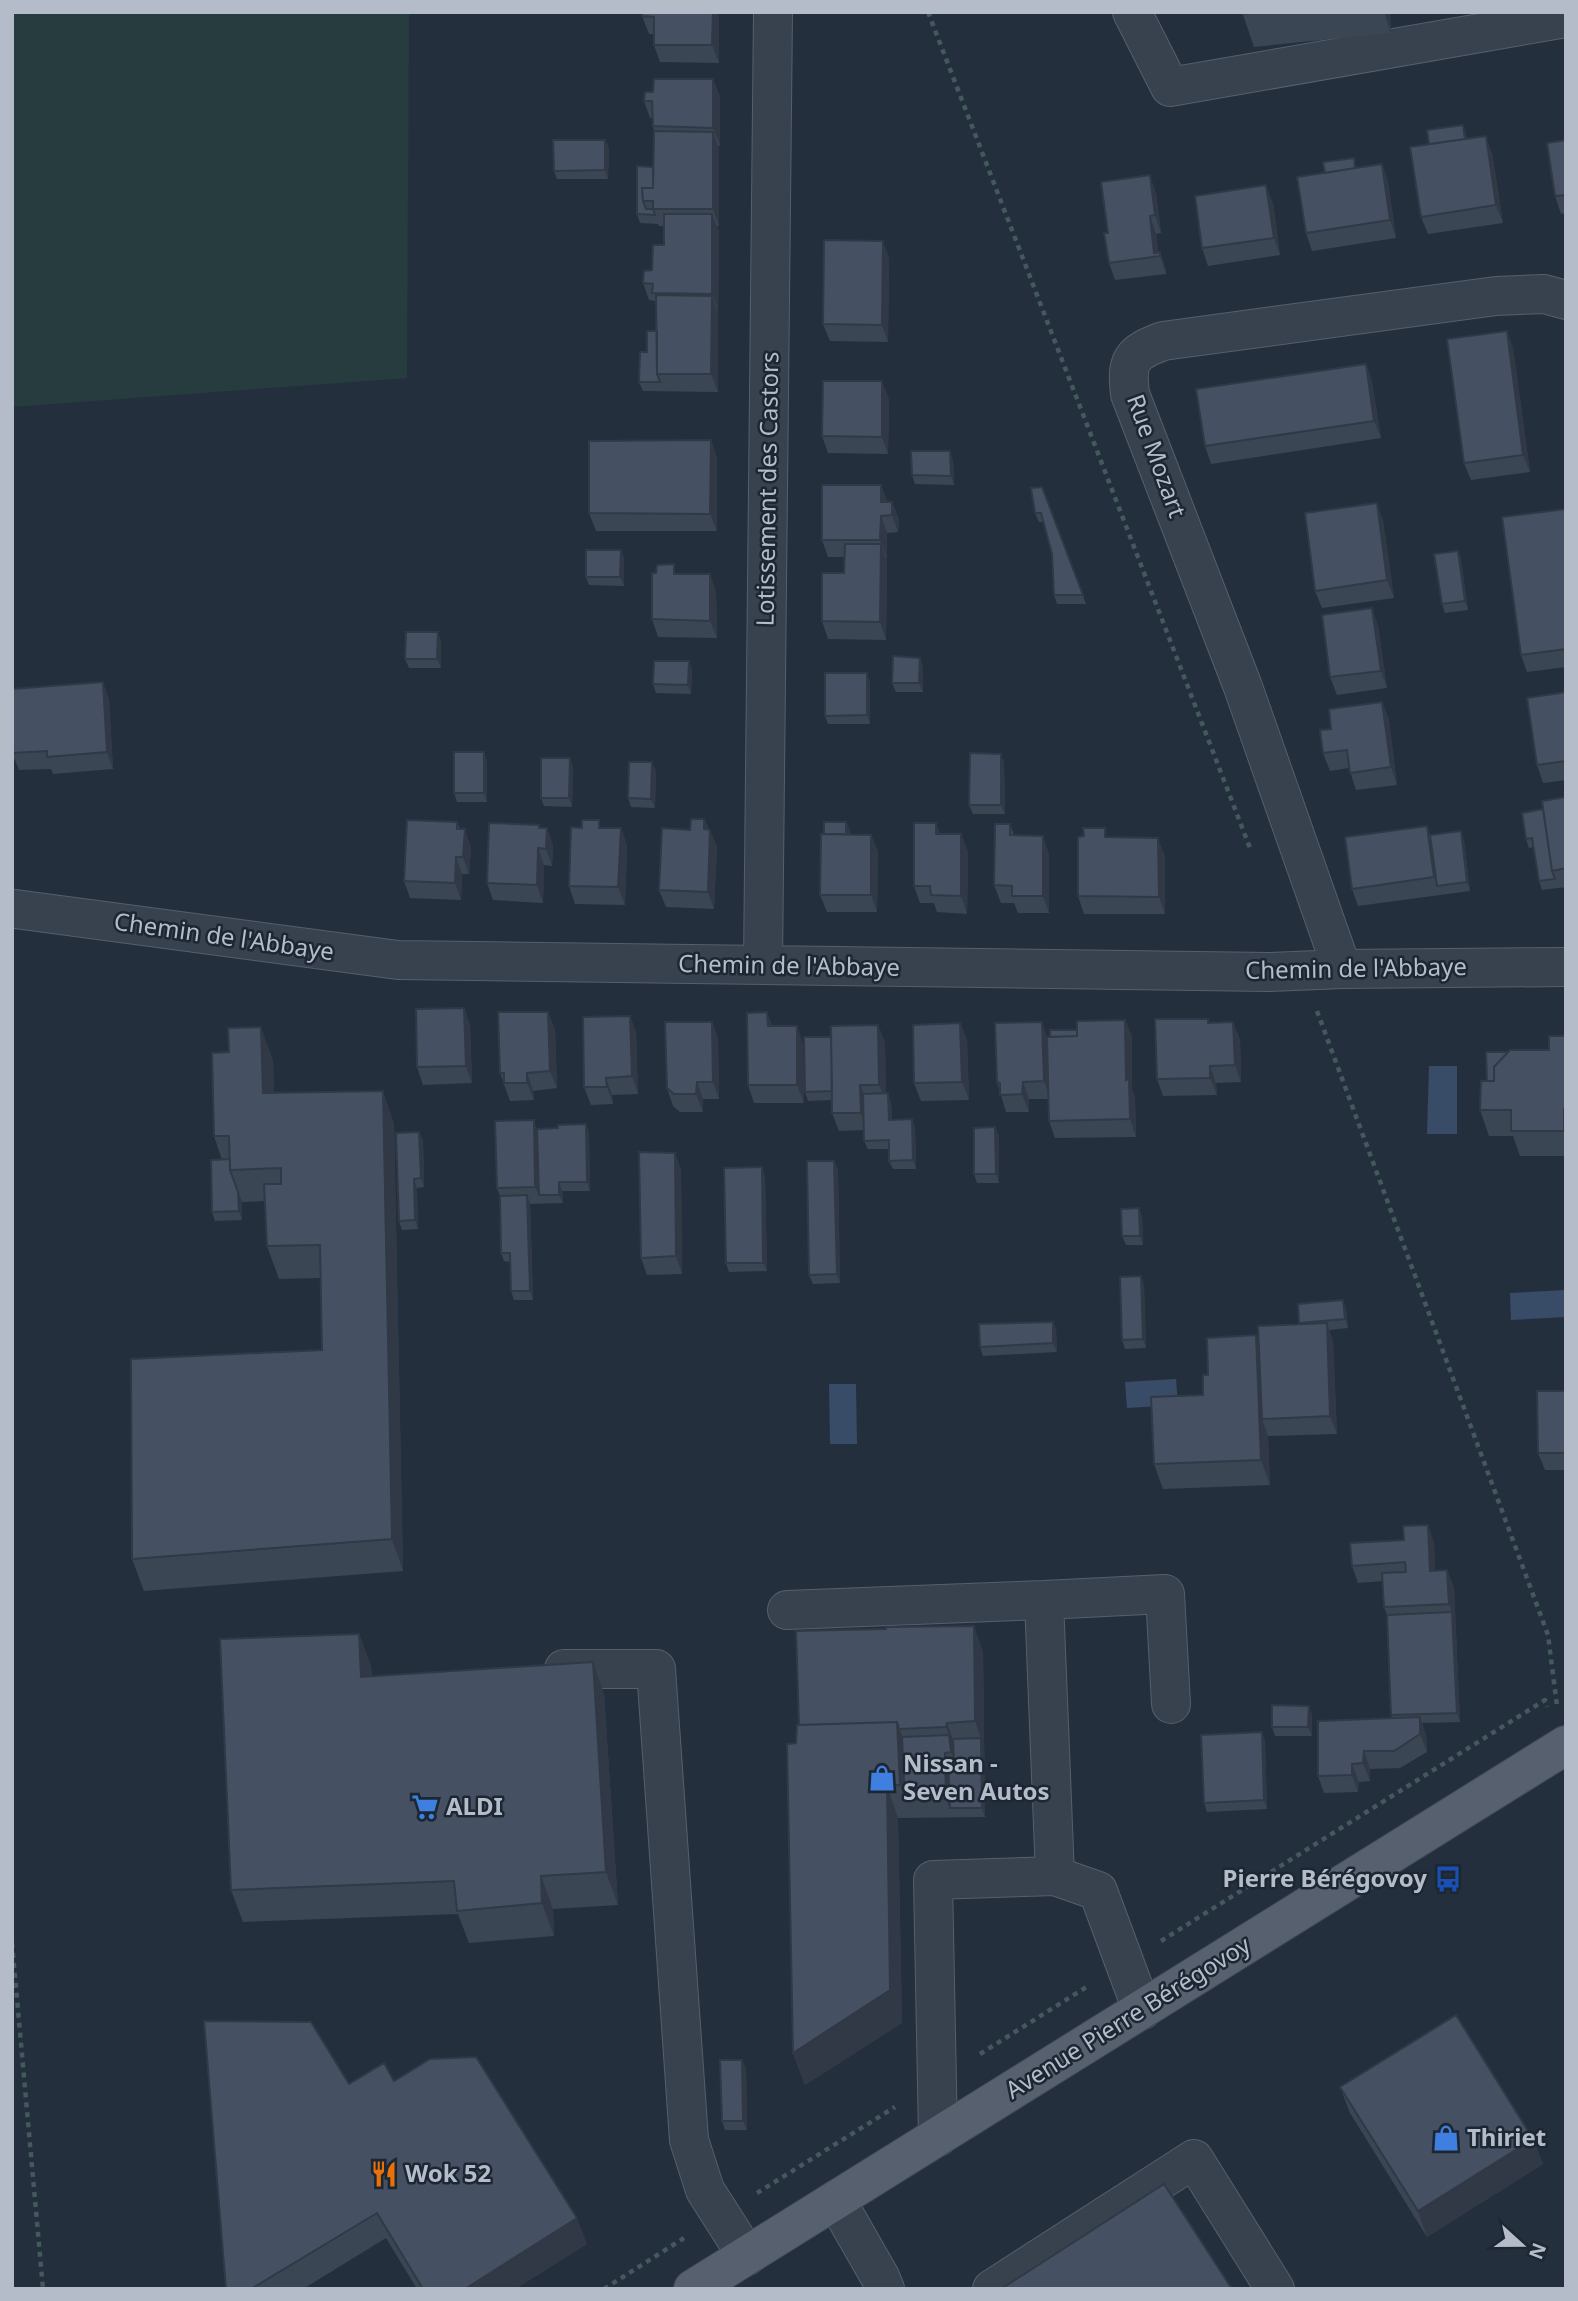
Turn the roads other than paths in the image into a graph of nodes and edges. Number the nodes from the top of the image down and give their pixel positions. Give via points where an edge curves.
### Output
1 (773, 12) edge
2 (1132, 12) edge
3 (1566, 18) edge
4 (1566, 300) edge
5 (15, 909) dead end
6 (763, 965) junction
7 (1566, 967) edge
8 (1342, 968) junction
9 (1044, 1600) junction
10 (787, 1610) dead end
11 (564, 1669) edge
12 (1171, 1704) dead end
13 (1564, 1746) edge
14 (1055, 1876) junction
15 (1142, 2010) junction
16 (938, 2137) junction
17 (836, 2200) junction
18 (747, 2256) junction
19 (693, 2289) edge
20 (885, 2289) edge
21 (992, 2289) edge
22 (1275, 2289) edge

1 - 6 street, Lotissement des Castors
2 - 3 street via 1170,87
4 - 8 street, Rue Mozart via 1544,294 1496,296 1163,341 1132,357 1130,394 1243,687
5 - 6 street, Chemin de l'Abbaye via 398,960
6 - 8 street, Chemin de l'Abbaye
7 - 8 street, Chemin de l'Abbaye
9 - 10 street
9 - 12 street via 1165,1594
9 - 14 street
11 - 18 street via 656,1670 689,2140 705,2190
13 - 15 main road, Avenue Pierre Bérégovoy
14 - 15 street via 1098,1891
14 - 16 street via 933,1880
15 - 16 main road, Avenue Pierre Bérégovoy
16 - 17 main road, Avenue Pierre Bérégovoy
17 - 18 main road, Avenue Pierre Bérégovoy
17 - 20 street
18 - 19 main road, Avenue Pierre Bérégovoy
21 - 22 street via 1194,2159

